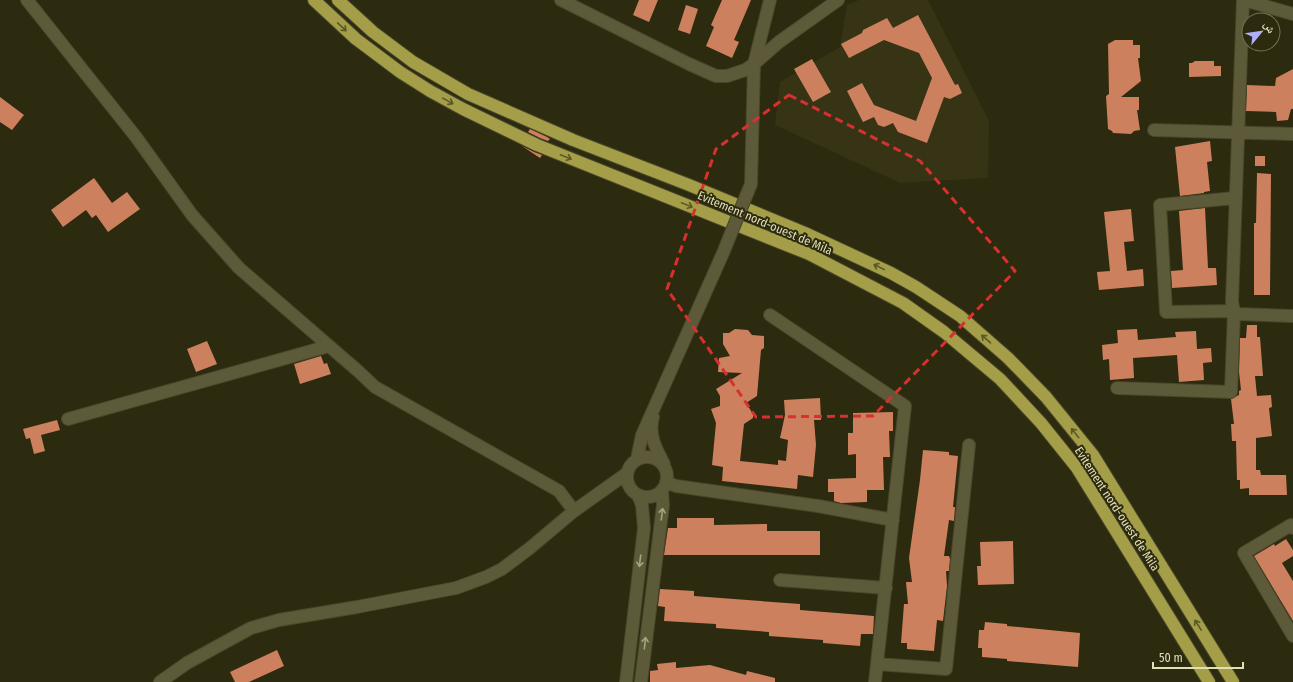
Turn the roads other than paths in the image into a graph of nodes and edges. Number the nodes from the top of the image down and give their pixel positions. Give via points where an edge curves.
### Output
1 (27, 0) edge
2 (314, 0) edge
3 (338, 0) edge
4 (561, 0) edge
5 (770, 0) edge
6 (838, 0) edge
7 (1243, 0) edge
8 (1293, 14) edge
9 (754, 64) junction
10 (1154, 130) dead end
11 (1238, 132) junction
12 (1293, 134) edge
13 (1236, 198) junction
14 (1234, 311) junction
15 (770, 315) dead end
16 (1293, 316) edge
17 (329, 346) junction
18 (1117, 388) dead end
19 (659, 397) junction
20 (68, 419) dead end
21 (969, 445) dead end
22 (637, 459) junction
23 (665, 467) junction
24 (626, 474) junction
25 (664, 487) junction
26 (638, 495) junction
27 (574, 511) junction
28 (893, 520) junction
29 (1293, 528) edge
30 (780, 580) dead end
31 (886, 588) junction
32 (1293, 636) edge
33 (877, 664) junction
34 (160, 682) edge
35 (626, 682) edge
36 (641, 682) edge
37 (875, 682) edge
38 (1209, 682) edge
39 (1233, 682) edge

1 - 17 street via 136,137 192,215 239,268
2 -> 38 highway, Evitement nord-ouest de Mila via 356,39 400,72 463,109 537,145 809,254 903,303 944,332 1000,379 1041,423 1077,468
39 -> 3 highway via 1093,455 1046,397 1008,358 960,316 891,273 811,236 573,140 468,94 413,62 373,32
4 - 9 street via 716,76 737,73
5 - 9 street
6 - 9 street via 779,42
7 - 8 street
7 - 11 street
9 - 19 street, bridge via 751,184
10 - 11 street
11 - 12 street
11 - 13 street
13 - 14 street via 1232,302
13 - 14 street via 1160,204 1166,312
14 - 16 street via 1244,315
14 - 18 street via 1231,392
15 - 28 street via 906,406
17 - 20 street
17 - 27 street via 375,387 559,491
19 - 22 street via 642,435
19 - 23 street via 652,422 653,444
21 - 33 street via 946,669
22 - 23 street via 643,456 656,458
22 - 24 street via 632,462
23 - 25 street via 667,480
24 - 26 street via 629,486
24 - 27 street
25 - 26 street via 650,497
25 - 28 street via 676,486 818,506
36 -> 25 street
26 -> 35 street via 642,505 644,528
27 - 34 street via 530,548 502,569 486,577 456,588 279,620 251,628 187,663
28 - 31 street
29 - 32 street via 1291,525 1244,553
30 - 31 street
31 - 33 street
33 - 37 street

